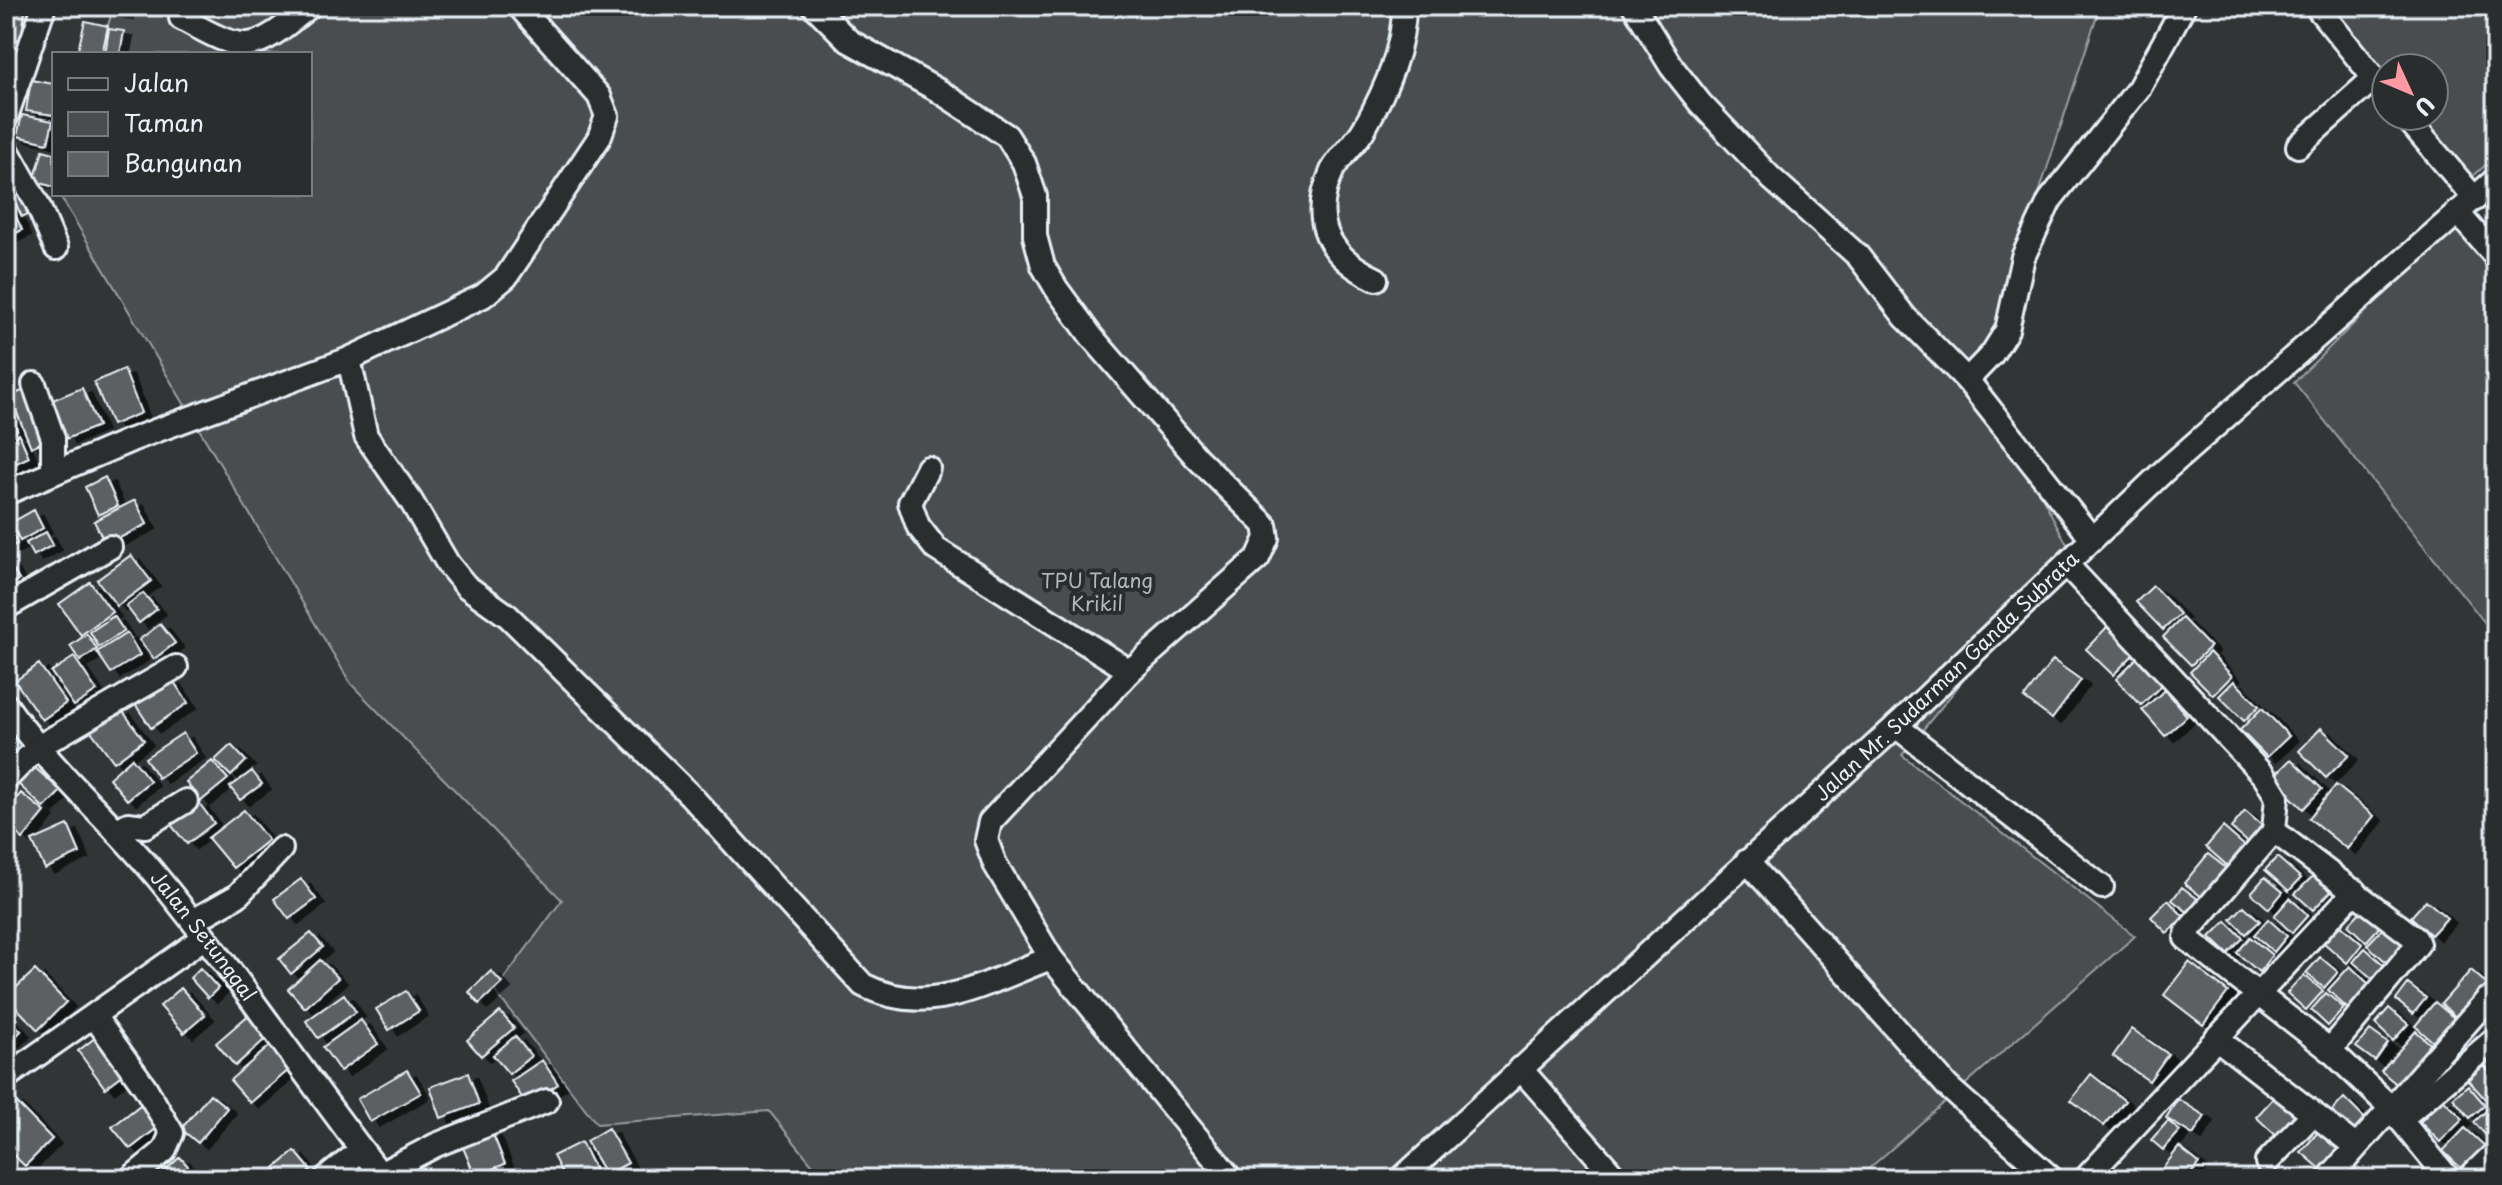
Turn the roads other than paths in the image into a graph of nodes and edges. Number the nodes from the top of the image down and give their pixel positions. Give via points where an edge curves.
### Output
1 (44, 6) edge
2 (310, 6) edge
3 (519, 6) edge
4 (814, 6) edge
5 (1404, 6) edge
6 (1634, 6) edge
7 (2184, 6) edge
8 (2316, 6) edge
9 (181, 18) dead end
10 (13, 67) edge
11 (2370, 74) edge
12 (2370, 93) edge
13 (6, 117) edge
14 (2416, 132) edge
15 (2298, 146) dead end
16 (6, 148) edge
17 (2496, 179) edge
18 (2466, 206) junction
19 (56, 248) dead end
20 (2496, 257) edge
21 (1376, 279) dead end
22 (349, 359) junction
23 (1967, 380) junction
24 (34, 384) dead end
25 (928, 468) dead end
26 (53, 473) junction
27 (6, 493) edge
28 (2092, 539) junction
29 (110, 547) dead end
30 (2067, 565) junction
31 (6, 607) edge
32 (176, 667) dead end
33 (1130, 671) junction
34 (6, 705) edge
35 (1896, 726) junction
36 (38, 747) junction
37 (6, 779) edge
38 (186, 801) dead end
39 (116, 831) junction
40 (2274, 831) junction
41 (281, 849) dead end
42 (1747, 861) junction
43 (2102, 887) dead end
44 (2355, 891) junction
45 (199, 929) junction
46 (1051, 958) junction
47 (2260, 993) junction
48 (2487, 1000) dead end
49 (94, 1016) junction
50 (2216, 1038) junction
51 (2496, 1038) edge
52 (2330, 1050) junction
53 (1520, 1068) junction
54 (6, 1077) edge
55 (547, 1101) dead end
56 (2395, 1113) junction
57 (2312, 1115) junction
58 (2355, 1146) junction
59 (361, 1150) junction
60 (2496, 1152) edge
61 (2267, 1162) dead end
62 (2435, 1174) edge
63 (382, 1177) edge
64 (130, 1179) edge
65 (325, 1179) edge
66 (1231, 1179) edge
67 (1401, 1179) edge
68 (1617, 1179) edge
69 (2052, 1179) edge
70 (2085, 1179) edge
71 (2328, 1179) edge
72 (2468, 1179) edge

1 - 10 street
2 - 9 street via 258,44 242,46
3 - 22 street via 599,96 607,116 599,138 506,277 483,296
4 - 33 street via 849,41 1007,136 1035,196 1035,236 1056,288 1196,457 1265,525 1267,538 1258,558
5 - 21 street via 1392,73 1364,130 1333,169 1323,201 1323,225 1335,252 1350,267
6 - 23 street via 1671,66 1724,131 1858,256 1905,317
7 - 23 street via 2139,88 2050,200 2023,257 2007,330
8 - 11 street
10 - 13 street
12 - 15 street
14 - 18 street
16 - 19 street
17 - 18 street, Jalan Mr. Sudarman Ganda Subrata
18 - 20 street
18 - 28 street, Jalan Mr. Sudarman Ganda Subrata
22 - 26 street
22 - 46 street via 366,436 466,586 508,616 691,796 863,985 882,995 925,1001
23 - 28 street
24 - 26 street via 53,438
25 - 33 street via 910,503 918,526 936,549
26 - 27 street
28 - 30 street, Jalan Mr. Sudarman Ganda Subrata
29 - 31 street
30 - 35 street, Jalan Mr. Sudarman Ganda Subrata
30 - 40 street via 2271,784 2277,797
32 - 36 street
33 - 46 street via 990,822 986,840 995,864
34 - 36 street, Jalan Setunggal
35 - 42 street, Jalan Mr. Sudarman Ganda Subrata
35 - 43 street
36 - 37 street
36 - 39 street, Jalan Setunggal
38 - 39 street via 145,826 128,824
39 - 45 street, Jalan Setunggal
40 - 44 street
40 - 47 street via 2186,936
41 - 45 street
42 - 53 street, Jalan Mr. Sudarman Ganda Subrata
42 - 69 street via 1948,1087
44 - 47 street
44 - 52 street via 2416,939 2418,948
45 - 49 street
45 - 59 street, Jalan Setunggal
46 - 66 street
47 - 50 street
47 - 52 street
48 - 56 street
49 - 54 street
49 - 64 street via 172,1133 164,1151
50 - 57 street
50 - 70 street
51 - 56 street
52 - 56 street
53 - 67 street, Jalan Mr. Sudarman Ganda Subrata
53 - 68 street
55 - 63 street via 445,1141
56 - 58 street
56 - 62 street
57 - 58 street
57 - 61 street
58 - 71 street
59 - 63 street, Jalan Setunggal
59 - 65 street
60 - 72 street

